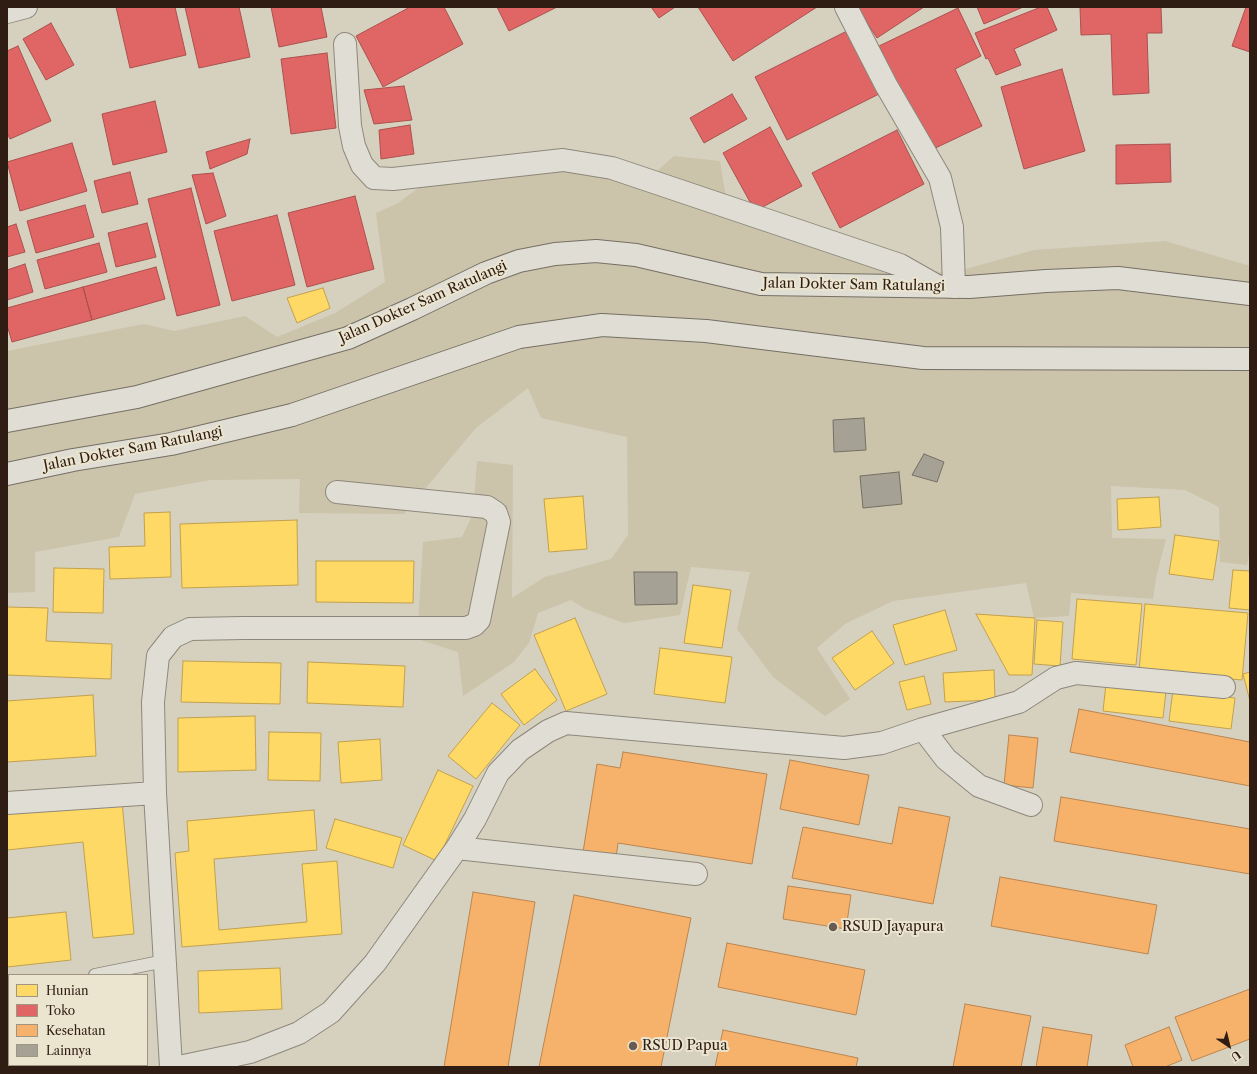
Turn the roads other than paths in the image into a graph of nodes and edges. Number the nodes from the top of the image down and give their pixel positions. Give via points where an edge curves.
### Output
1 (26, 7) edge
2 (846, 7) edge
3 (7, 12) edge
4 (345, 44) dead end
5 (945, 287) junction
6 (1250, 294) edge
7 (1250, 359) edge
8 (7, 421) edge
9 (7, 474) edge
10 (337, 492) dead end
11 (1224, 687) dead end
12 (923, 729) junction
13 (155, 793) junction
14 (7, 803) edge
15 (1031, 805) dead end
16 (456, 848) junction
17 (696, 874) dead end
18 (165, 961) junction
19 (100, 974) edge
20 (250, 1060) edge
21 (171, 1067) edge
22 (179, 1067) edge

1 - 3 street
2 - 5 street via 886,85 940,178 952,227
4 - 5 street via 350,126 354,146 362,165 374,178 393,179 563,160 612,168 900,265
5 - 6 street, Jalan Dokter Sam Ratulangi via 1118,278
5 - 8 street, Jalan Dokter Sam Ratulangi via 761,284 636,255 596,251 555,254 519,261 486,273 348,338 137,397
7 - 9 street, Jalan Dokter Sam Ratulangi via 923,358 706,331 602,325 519,337 292,415 171,444
10 - 13 street via 487,507 496,513 499,522 479,620 474,626 466,628 190,629 173,637 158,656 153,702
11 - 12 street via 1076,673 1056,678 1019,702
12 - 15 street via 946,759 978,786
12 - 16 street via 882,743 844,748 566,723 548,731 520,750 498,773 475,819
13 - 14 street
13 - 18 street
16 - 17 street
16 - 20 street via 375,963 331,1012
18 - 19 lane
18 - 21 street
20 - 22 street

